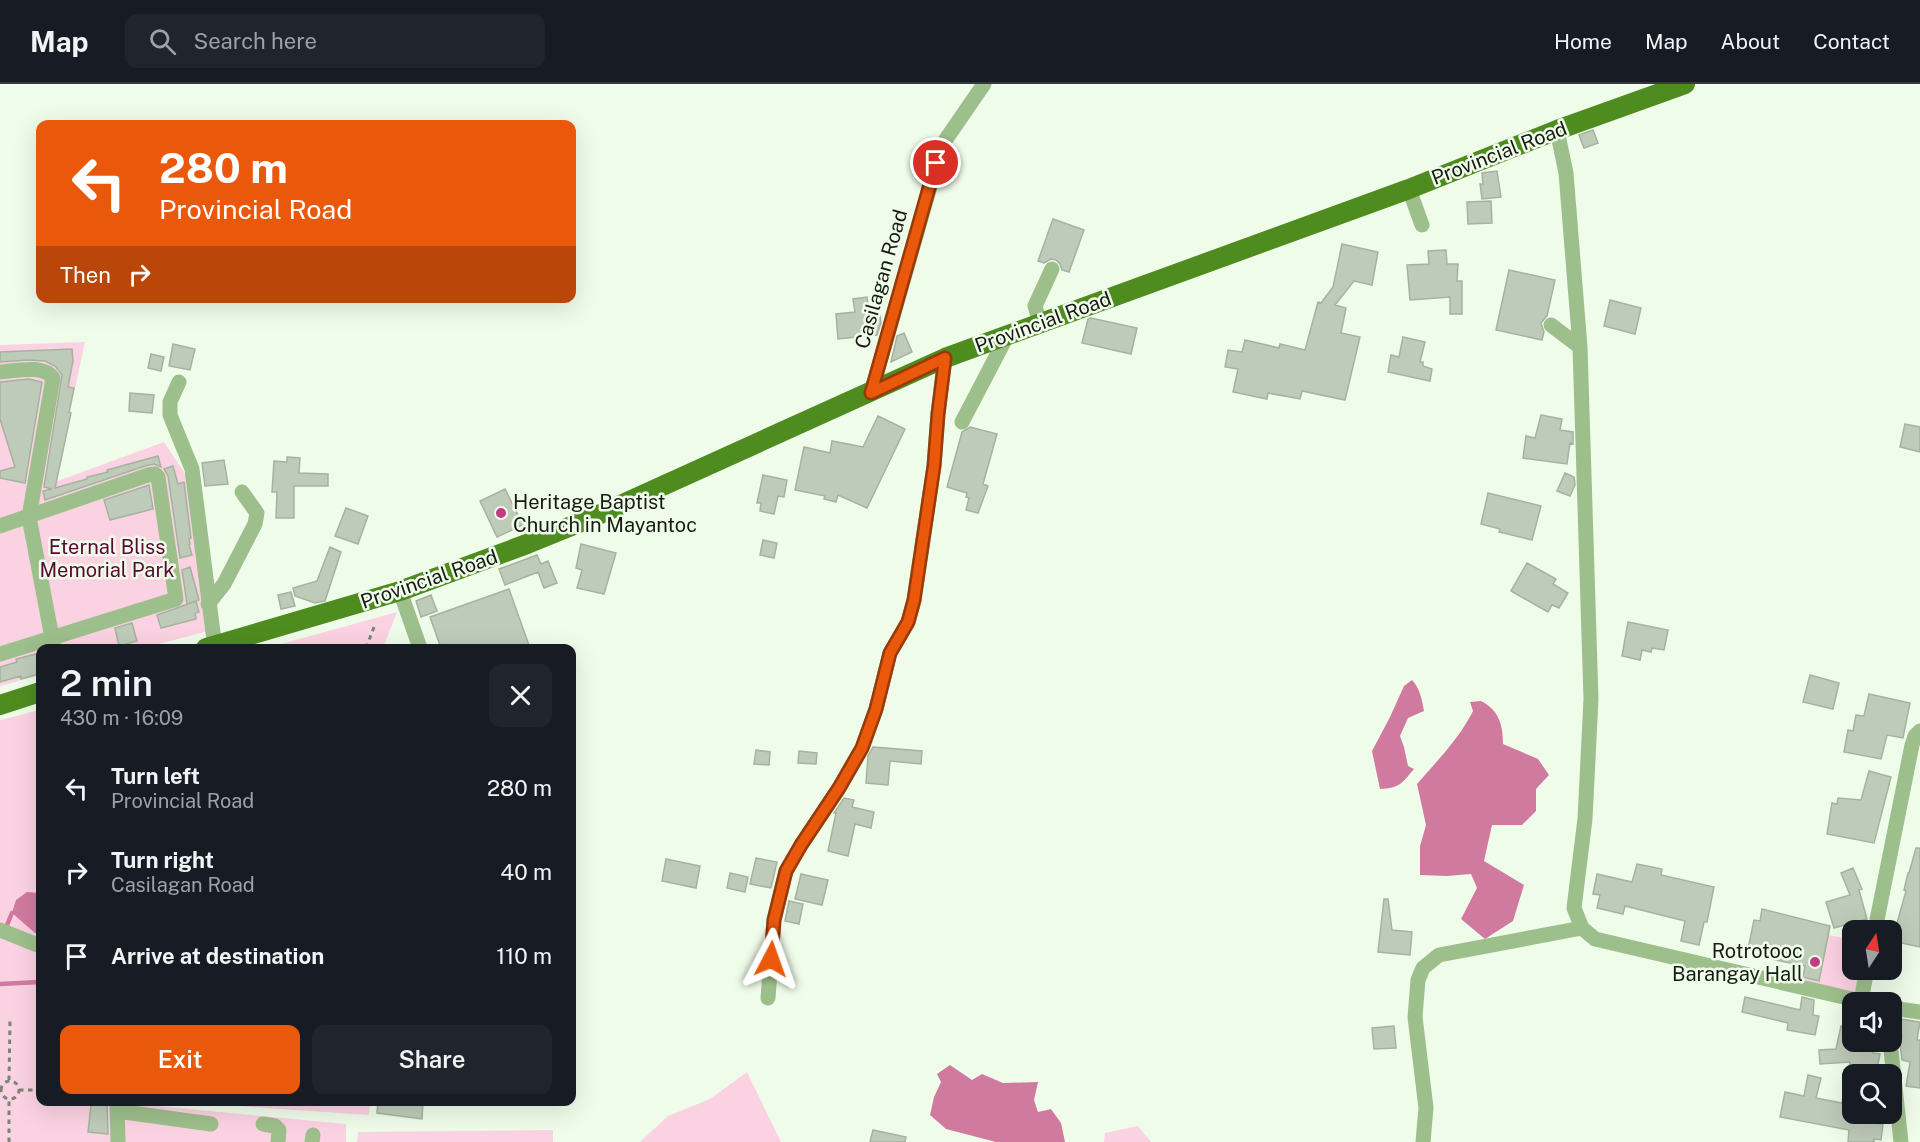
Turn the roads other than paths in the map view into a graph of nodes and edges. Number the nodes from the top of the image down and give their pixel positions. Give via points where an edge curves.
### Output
1 (984, 84) edge
2 (1685, 84) edge
3 (1557, 130) junction
4 (1409, 189) junction
5 (1422, 225) dead end
6 (1052, 269) dead end
7 (1040, 323) junction
8 (1551, 325) dead end
9 (1008, 334) junction
10 (1580, 347) junction
11 (945, 358) junction
12 (0, 372) edge
13 (179, 382) dead end
14 (871, 393) junction
15 (962, 422) dead end
16 (242, 492) dead end
17 (29, 517) junction
18 (0, 526) edge
19 (400, 591) junction
20 (208, 604) junction
21 (53, 643) edge
22 (211, 644) edge
23 (221, 644) edge
24 (419, 644) edge
25 (36, 647) edge
26 (0, 654) edge
27 (36, 693) edge
28 (0, 705) edge
29 (1920, 731) edge
30 (1877, 920) edge
31 (1582, 928) junction
32 (0, 930) edge
33 (36, 944) edge
34 (1842, 997) edge
35 (768, 998) dead end
36 (1902, 1009) edge
37 (1920, 1012) edge
38 (1891, 1052) edge
39 (117, 1106) edge
40 (211, 1124) dead end
41 (264, 1124) dead end
42 (118, 1142) edge
43 (278, 1142) edge
44 (1423, 1142) edge
45 (1901, 1142) edge

1 - 14 street, Casilagan Road via 942,145
2 - 3 main road, Provincial Road
3 - 4 main road, Provincial Road
3 - 10 street via 1566,173
4 - 5 street
4 - 7 main road, Provincial Road
6 - 7 street via 1035,306
7 - 9 main road, Provincial Road
8 - 10 street
9 - 11 main road, Provincial Road
9 - 15 street
10 - 31 street via 1591,699 1585,819 1574,909
11 - 14 main road, Provincial Road
11 - 35 street via 934,466 908,622 890,653 862,748 786,871 774,920
12 - 17 street via 42,370 53,378
13 - 20 street via 170,402 170,415 192,469
14 - 19 main road, Provincial Road via 587,520
16 - 20 street via 257,513 255,524 224,584
17 - 18 street
17 - 21 street
17 - 21 street via 148,474 159,477 176,599
19 - 23 main road, Provincial Road
19 - 24 street
20 - 22 street
25 - 26 street
27 - 28 main road
29 - 30 street via 1912,745
31 - 34 street via 1595,939
31 - 44 street via 1439,955 1423,968 1418,980 1415,1017 1426,1107
32 - 33 street
36 - 37 street
38 - 45 street
39 - 40 street
39 - 42 street
41 - 43 street via 279,1130

